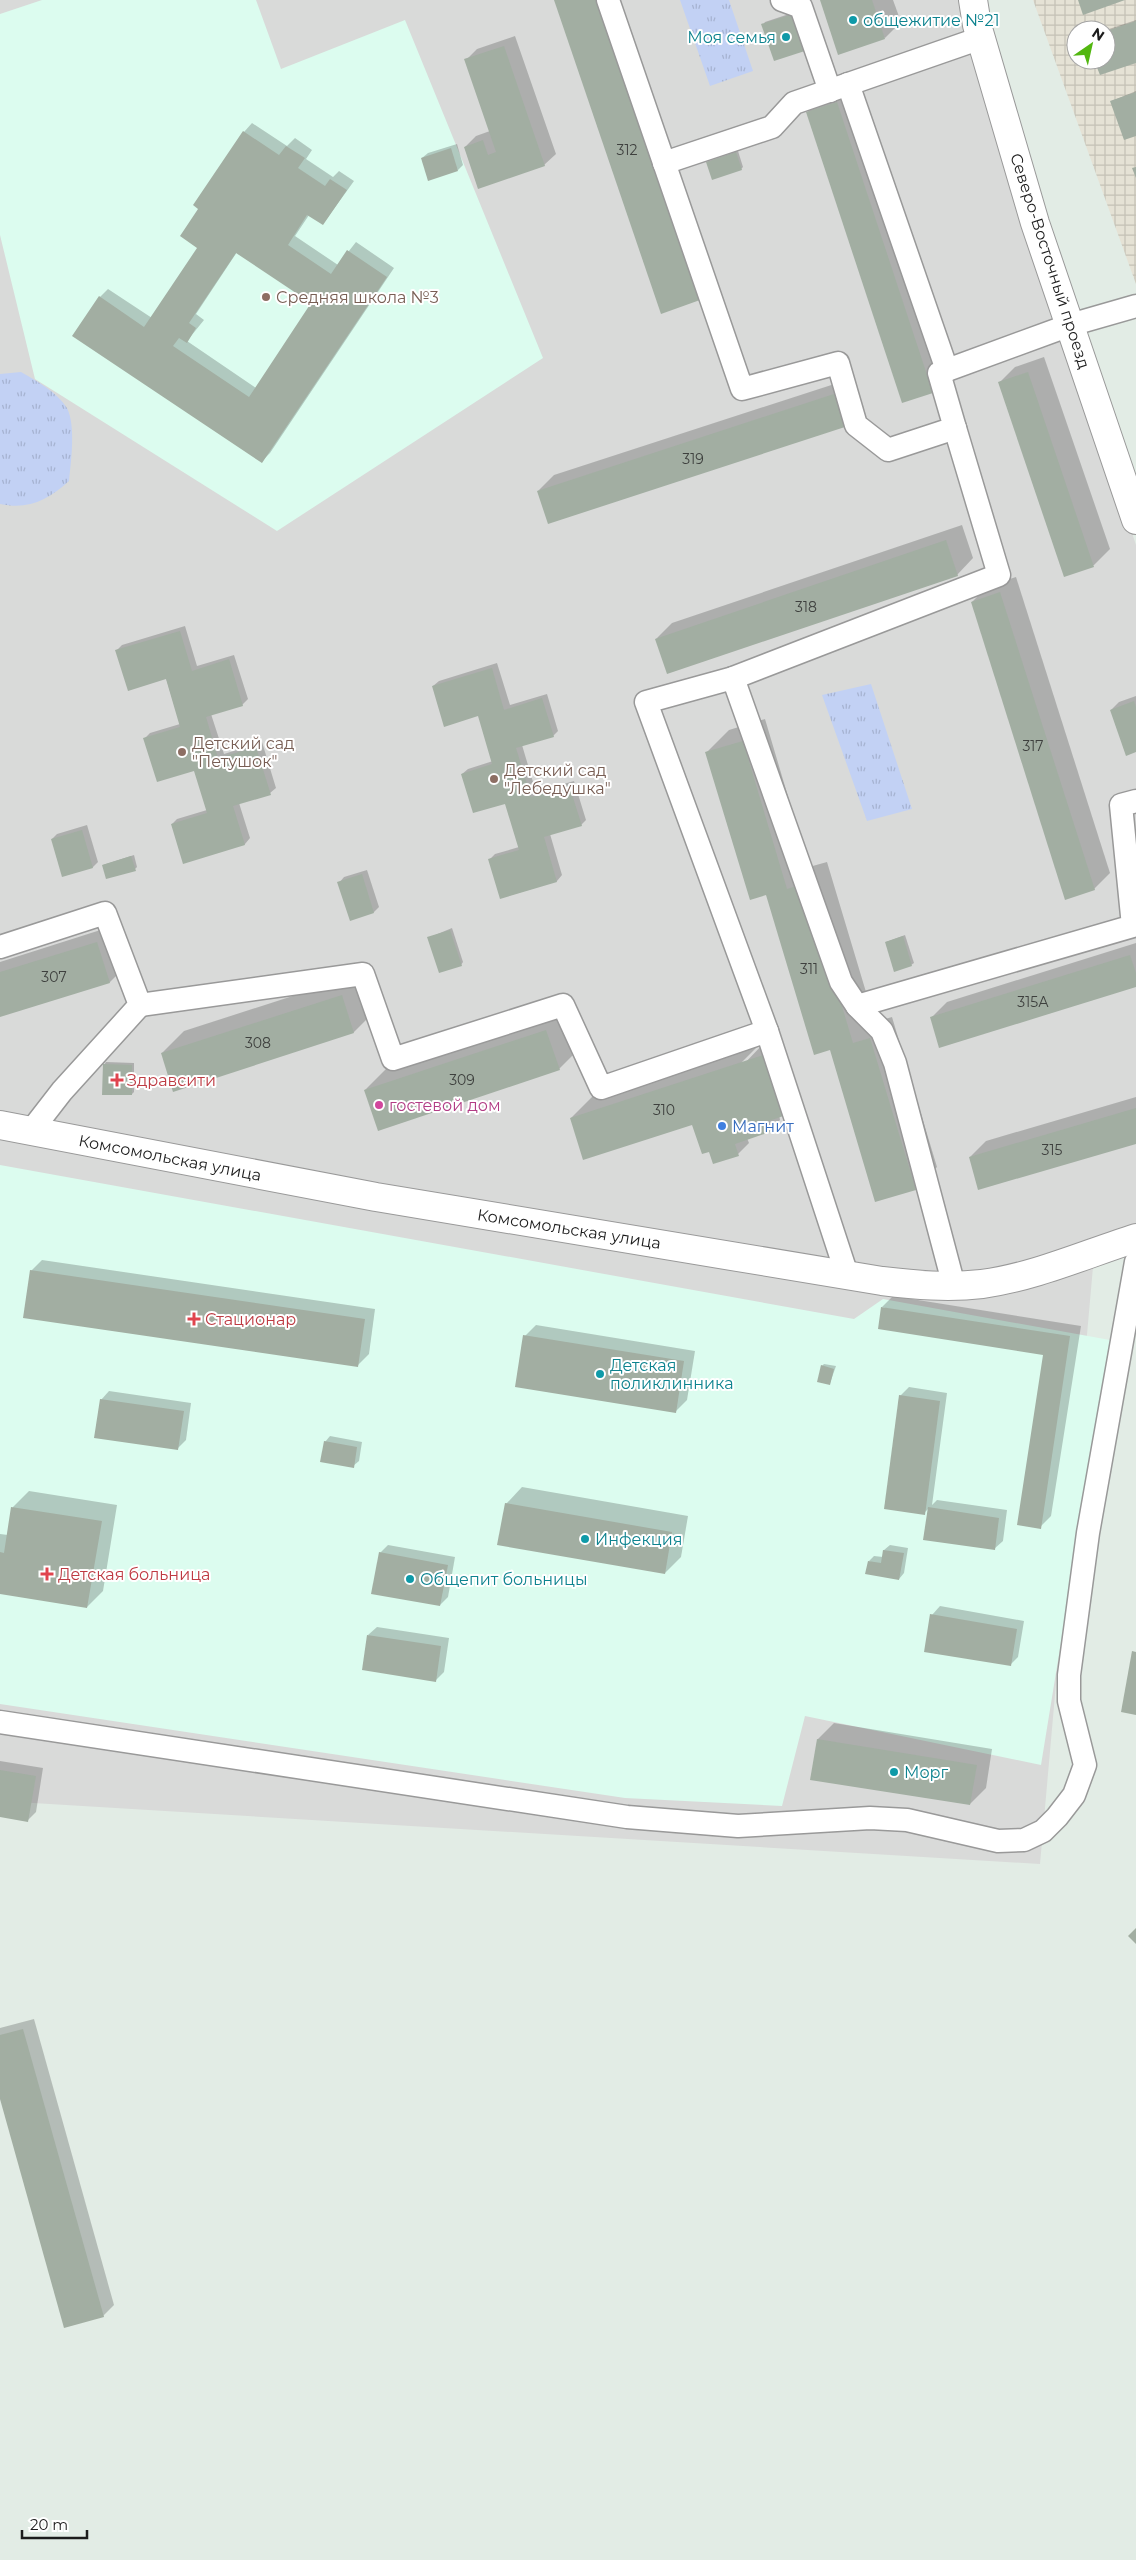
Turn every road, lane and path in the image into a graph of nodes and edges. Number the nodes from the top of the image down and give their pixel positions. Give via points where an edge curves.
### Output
1 (608, 0) edge
2 (782, 0) edge
3 (973, 0) edge
4 (981, 38) junction
5 (839, 88) junction
6 (664, 163) junction
7 (1136, 306) edge
8 (1070, 325) junction
9 (947, 370) junction
10 (955, 428) junction
11 (1136, 520) edge
12 (733, 678) junction
13 (1136, 800) edge
14 (0, 947) edge
15 (140, 1005) junction
16 (857, 1006) junction
17 (767, 1031) junction
18 (0, 1125) edge
19 (31, 1131) junction
20 (1136, 1238) edge
21 (1136, 1262) edge
22 (847, 1275) junction
23 (954, 1286) junction
24 (0, 1722) edge

1 - 6 street
2 - 5 street via 801,7
3 - 4 street, Северо-Восточный проезд
4 - 5 street
4 - 8 street, Северо-Восточный проезд via 1035,223
5 - 6 street via 794,103 772,126
5 - 9 street
6 - 10 street via 742,389 838,363 856,424 888,450
7 - 8 street
8 - 9 street
8 - 11 street, Северо-Восточный проезд
9 - 10 street via 939,373
10 - 12 street via 999,575
12 - 16 street via 841,982
12 - 17 street via 646,702
13 - 16 street via 1121,805 1133,926
14 - 15 street via 105,913
15 - 17 street via 363,974 393,1059 563,1005 601,1088
15 - 19 street
16 - 23 street via 882,1031 895,1063
17 - 22 street
18 - 19 street, Комсомольская улица
19 - 22 street, Комсомольская улица via 376,1197
20 - 23 street, Комсомольская улица via 1023,1275 983,1284
21 - 24 street via 1088,1533 1069,1675 1069,1701 1085,1765 1074,1795 1057,1817 1043,1831 1024,1840 998,1841 897,1820 870,1818 738,1826 627,1817
22 - 23 street, Комсомольская улица via 916,1285

